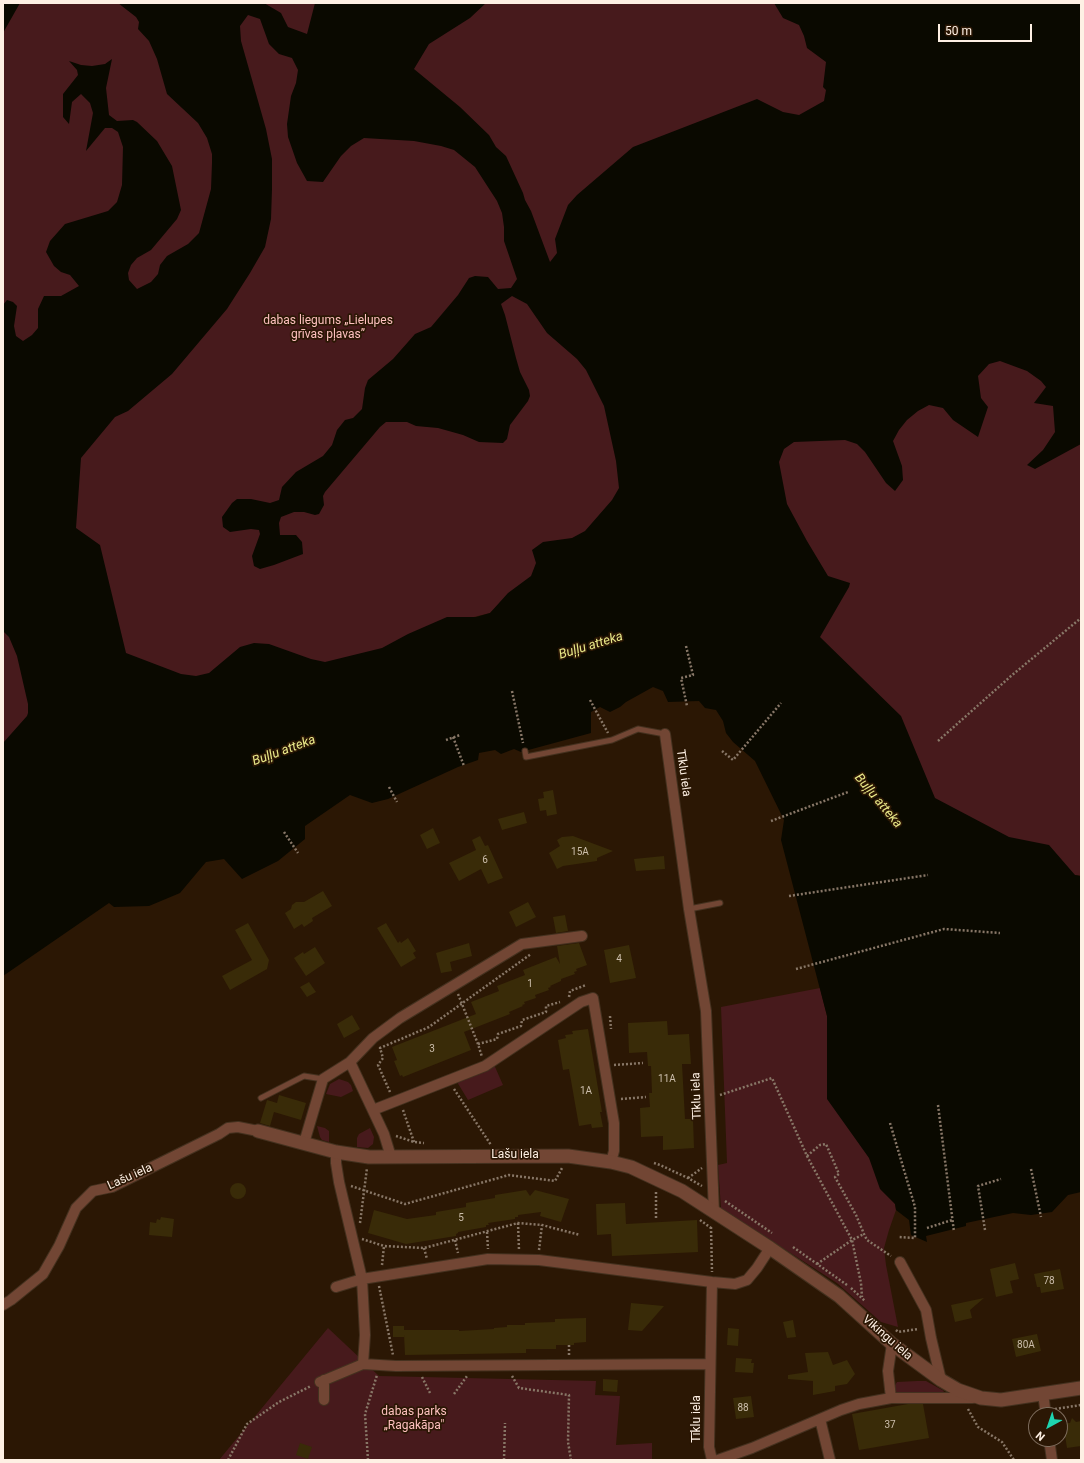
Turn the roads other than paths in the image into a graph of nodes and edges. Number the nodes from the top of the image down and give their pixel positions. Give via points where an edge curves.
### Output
1 (665, 734) joint
2 (524, 752) road end
3 (720, 903) dead end
4 (689, 909) junction
5 (582, 936) dead end
6 (350, 1062) junction
7 (323, 1079) junction
8 (261, 1098) dead end
9 (373, 1110) junction
10 (258, 1131) joint
11 (304, 1143) junction
12 (336, 1152) junction
13 (391, 1157) junction
14 (611, 1162) junction
15 (714, 1212) junction
16 (770, 1248) junction
17 (900, 1262) road end
18 (362, 1280) junction
19 (712, 1282) junction
20 (336, 1287) dead end
21 (3, 1304) edge
22 (892, 1344) junction
23 (363, 1364) junction
24 (710, 1364) junction
25 (941, 1380) junction
26 (1081, 1388) edge
27 (1042, 1394) junction
28 (891, 1398) junction
29 (981, 1398) junction
30 (324, 1400) dead end
31 (1044, 1407) edge
32 (820, 1419) junction
33 (1050, 1447) edge
34 (712, 1460) edge
35 (718, 1460) edge
36 (830, 1460) edge
37 (1052, 1460) edge

1 - 2 lane via 638,729 612,740 526,757
1 - 4 street, Tīklu iela
3 - 4 lane
4 - 15 street, Tīklu iela via 706,1011
5 - 6 street via 522,944 400,1018 373,1038
6 - 7 street
6 - 9 street
7 - 8 lane via 304,1076
7 - 11 street
9 - 13 street
9 - 14 street via 485,1066 581,1002 593,998 614,1123 614,1152
10 - 11 street, Lašu iela
10 - 21 street, Lašu iela via 228,1128 112,1187 93,1191 76,1208 43,1274
11 - 12 street, Lašu iela
12 - 13 street, Lašu iela
12 - 18 street via 336,1163
13 - 14 street, Lašu iela via 494,1148
14 - 15 street, Lašu iela via 644,1172 682,1191
15 - 16 street, Vikingu iela
16 - 19 street via 747,1280 734,1284
16 - 22 street, Vikingu iela via 838,1296
17 - 25 street via 926,1310
18 - 19 street via 488,1259 519,1259
18 - 20 street
18 - 23 street via 365,1335
19 - 24 street, Tīklu iela
22 - 25 street, Vikingu iela
22 - 28 street via 888,1371
23 - 24 street
23 - 30 street via 322,1381
24 - 34 street, Tīklu iela via 709,1447
25 - 29 street, Vikingu iela via 958,1390
26 - 27 street, Vikingu iela
27 - 29 street, Vikingu iela via 1001,1400
27 - 31 street
28 - 29 street
28 - 32 street via 859,1404
32 - 35 street
32 - 36 street
33 - 37 street

